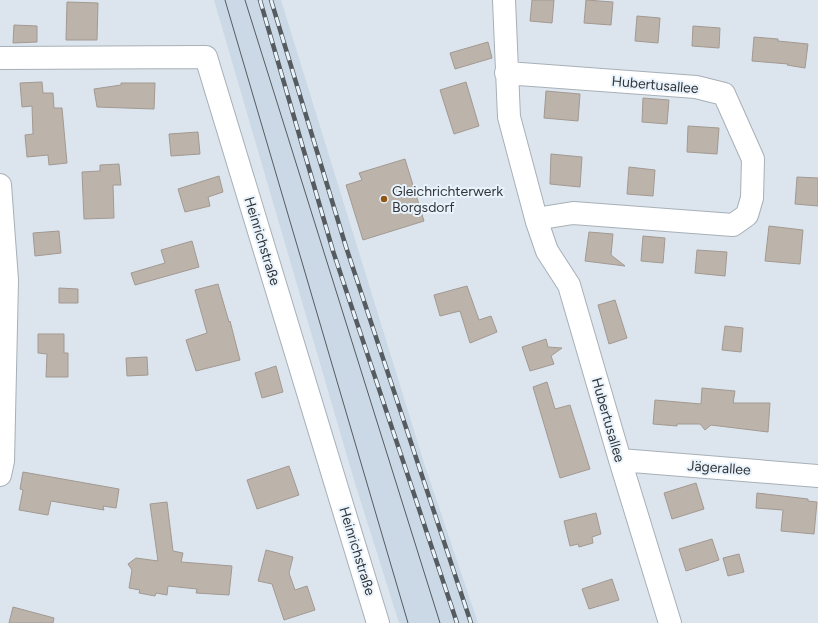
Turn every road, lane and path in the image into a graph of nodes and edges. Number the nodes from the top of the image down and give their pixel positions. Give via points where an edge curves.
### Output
1 (504, 0) edge
2 (0, 58) edge
3 (506, 73) junction
4 (0, 185) edge
5 (537, 222) junction
6 (620, 460) junction
7 (0, 475) edge
8 (818, 476) edge
9 (378, 623) edge
10 (670, 623) edge

1 - 3 street, Hubertusallee
2 - 9 street, Heinrichstraße via 206,56
3 - 5 street, Hubertusallee via 509,117
3 - 5 street, Hubertusallee via 696,87 724,94 753,160 752,198 747,215 733,225 573,213 548,217
4 - 7 street via 7,280 3,461
5 - 6 street, Hubertusallee via 546,251 569,285
6 - 8 street, Jägerallee
6 - 10 street, Hubertusallee

